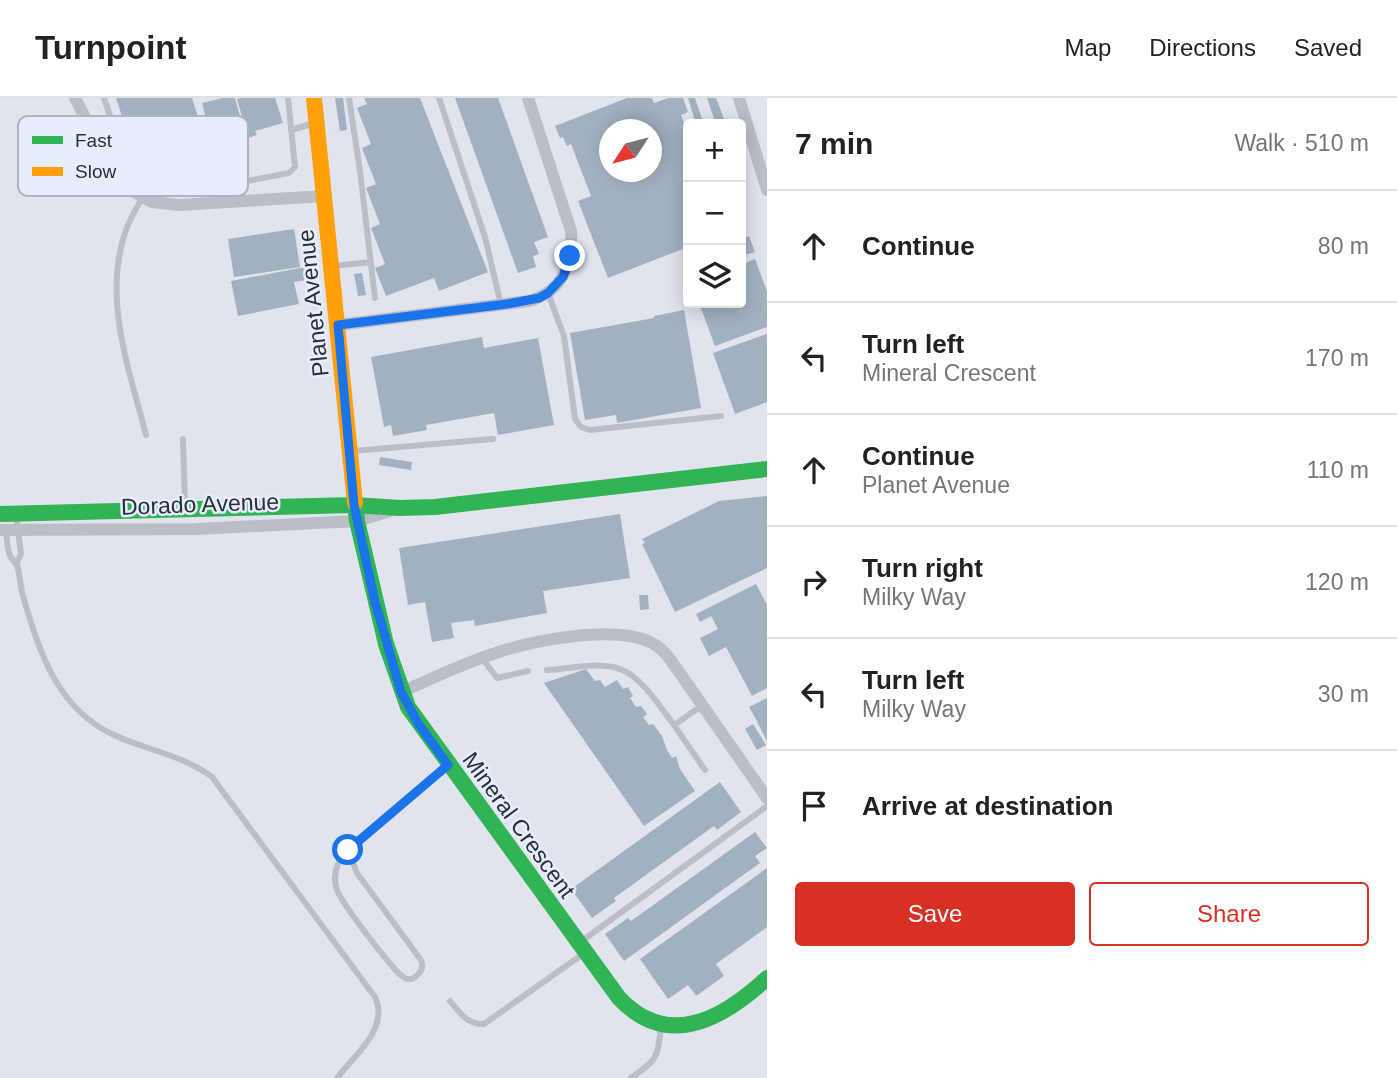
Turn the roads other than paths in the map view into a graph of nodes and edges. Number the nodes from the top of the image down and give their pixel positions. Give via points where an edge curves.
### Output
1 (75, 98) edge
2 (104, 98) edge
3 (288, 98) edge
4 (314, 98) edge
5 (349, 98) edge
6 (439, 98) edge
7 (528, 98) edge
8 (739, 98) edge
9 (84, 116) edge
10 (111, 116) edge
11 (316, 122) junction
12 (291, 130) junction
13 (248, 181) edge
14 (767, 190) edge
15 (324, 196) junction
16 (143, 197) joint
17 (371, 262) junction
18 (332, 266) junction
19 (548, 293) junction
20 (375, 298) dead end
21 (501, 305) junction
22 (338, 325) junction
23 (721, 416) dead end
24 (146, 435) dead end
25 (183, 439) dead end
26 (493, 439) dead end
27 (351, 451) junction
28 (767, 469) edge
29 (354, 505) junction
30 (185, 508) junction
31 (400, 508) junction
32 (7, 522) edge
33 (357, 522) junction
34 (16, 564) junction
35 (482, 658) junction
36 (547, 670) dead end
37 (528, 671) dead end
38 (401, 692) junction
39 (703, 705) junction
40 (674, 725) junction
41 (448, 765) junction
42 (705, 770) dead end
43 (767, 798) edge
44 (767, 806) edge
45 (348, 850) junction
46 (581, 948) junction
47 (767, 978) edge
48 (450, 1001) dead end
49 (662, 1025) junction
50 (337, 1078) edge
51 (631, 1078) edge

1 - 9 street
2 - 10 lane
3 - 12 lane
4 - 11 street, Planet Avenue
5 - 17 lane
6 - 21 lane via 485,237
7 - 19 street via 572,232 568,267
8 - 14 street
11 - 12 lane
11 - 15 street, Planet Avenue
12 - 13 lane via 295,167 289,173
15 - 16 street via 180,205
15 - 18 street, Planet Avenue
16 - 24 lane via 126,230 116,274 117,327
17 - 18 lane
17 - 20 lane
18 - 22 street, Planet Avenue
19 - 21 street
19 - 23 lane via 564,336 575,419 581,427 590,430
21 - 22 street
22 - 27 street, Planet Avenue
25 - 30 lane
26 - 27 lane
27 - 29 street, Planet Avenue
28 - 31 street, Dorado Avenue
29 - 30 street, Dorado Avenue
29 - 31 street, Dorado Avenue
29 - 33 street, Mineral Crescent
30 - 32 street, Dorado Avenue
31 - 33 street, Dorado Avenue
32 - 33 street, Dorado Avenue via 197,528
32 - 34 lane via 9,554
32 - 34 lane via 21,554
33 - 38 street, Mineral Crescent
34 - 50 lane via 41,654 70,701 113,735 212,777 375,998 379,1012 375,1030
35 - 37 lane via 497,678
35 - 38 street
35 - 39 street via 583,635 625,635 662,650
36 - 40 lane via 621,669 647,689
38 - 41 street, Mineral Crescent
39 - 40 lane
39 - 43 street
40 - 42 lane
41 - 45 lane
41 - 46 street, Mineral Crescent
44 - 46 lane
45 - 45 lane via 357,873 421,960 423,967 412,979 398,972 339,895 335,877 338,862
46 - 48 lane via 484,1024 473,1024
46 - 49 street, Mineral Crescent via 618,998 646,1020
47 - 49 street, Mineral Crescent via 719,1016 699,1024
49 - 51 lane via 657,1055

